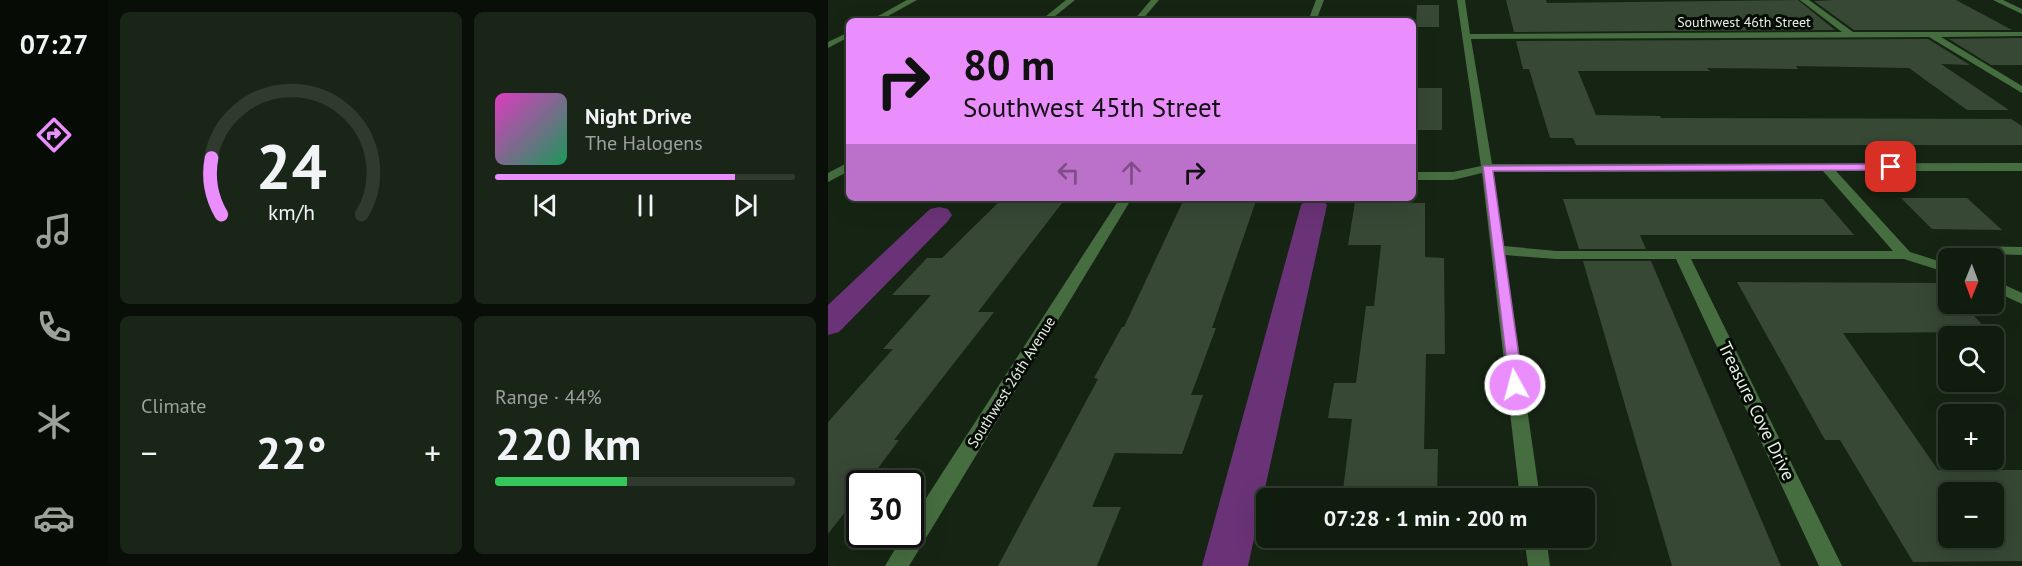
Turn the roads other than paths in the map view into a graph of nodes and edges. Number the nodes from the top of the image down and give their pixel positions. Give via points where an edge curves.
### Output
1 (913, 0) edge
2 (1071, 0) edge
3 (1155, 0) edge
4 (1320, 0) edge
5 (1461, 0) edge
6 (1804, 0) edge
7 (1997, 0) edge
8 (2022, 12) edge
9 (879, 18) edge
10 (1048, 18) edge
11 (1140, 18) edge
12 (1313, 18) edge
13 (1930, 34) junction
14 (2022, 34) edge
15 (1851, 35) junction
16 (846, 36) edge
17 (1466, 37) junction
18 (828, 45) edge
19 (2022, 90) edge
20 (828, 165) edge
21 (846, 166) edge
22 (1826, 167) junction
23 (2022, 167) edge
24 (846, 168) edge
25 (1487, 168) junction
26 (1416, 176) edge
27 (828, 178) edge
28 (1124, 201) edge
29 (1498, 250) junction
30 (2004, 251) edge
31 (2022, 251) edge
32 (1905, 255) junction
33 (1682, 256) junction
34 (1938, 266) edge
35 (2004, 290) edge
36 (2022, 299) edge
37 (1529, 488) edge
38 (1537, 548) edge
39 (896, 566) edge
40 (1539, 566) edge
41 (1831, 566) edge

1 - 9 street
2 - 10 street
3 - 11 street
4 - 12 street
5 - 17 street
6 - 15 street
7 - 8 street
13 - 14 street, Southwest 46th Street
13 - 15 street, Southwest 46th Street
13 - 19 street
15 - 17 street, Southwest 46th Street
16 - 18 street
17 - 25 street
20 - 21 street
22 - 23 street
22 - 25 street
22 - 32 street
24 - 27 street
25 - 26 street via 1453,176
25 - 29 street
28 - 39 street, Southwest 26th Avenue
29 - 33 street via 1556,255
29 - 37 street
30 - 31 street
32 - 33 street
32 - 34 street
33 - 41 street, Treasure Cove Drive
35 - 36 street
38 - 40 street

